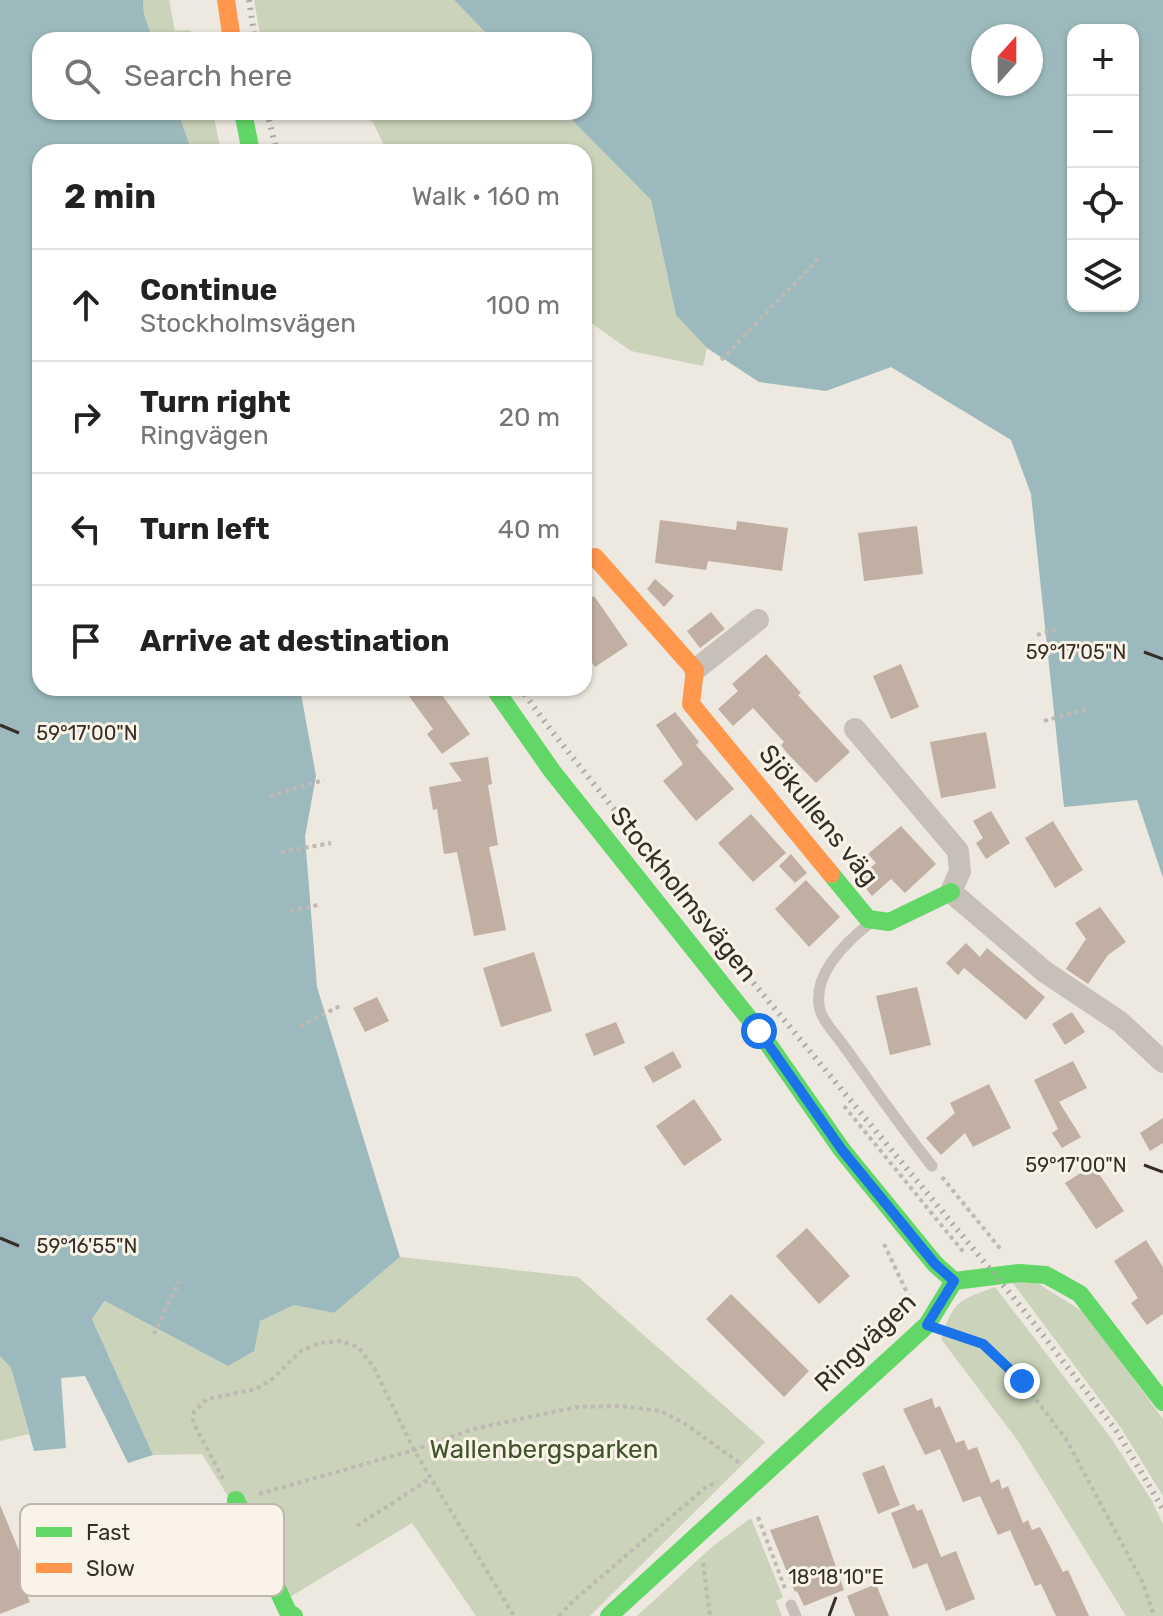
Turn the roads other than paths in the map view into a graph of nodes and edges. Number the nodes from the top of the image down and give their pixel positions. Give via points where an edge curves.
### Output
1 (226, 0) edge
2 (231, 32) edge
3 (245, 120) edge
4 (249, 144) edge
5 (595, 557) dead end
6 (758, 620) dead end
7 (695, 670) junction
8 (500, 696) edge
9 (855, 729) dead end
10 (951, 892) junction
11 (873, 920) junction
12 (1163, 1062) edge
13 (932, 1166) road end
14 (954, 1281) junction
15 (1163, 1402) edge
16 (236, 1500) road end
17 (238, 1504) edge
18 (609, 1616) edge

1 - 2 street
3 - 4 street
5 - 7 street
6 - 7 street
7 - 11 street, Sjökullens väg via 691,704
8 - 14 street, Stockholmsvägen via 552,771 759,1031 842,1150
9 - 10 street via 958,851 960,871
10 - 11 street, Sjökullens väg via 889,922
10 - 12 street via 1045,972 1120,1022
11 - 13 lane via 831,962 820,987 820,1011
14 - 15 street via 1046,1275 1080,1294
14 - 18 street, Ringvägen via 927,1325
16 - 17 street

